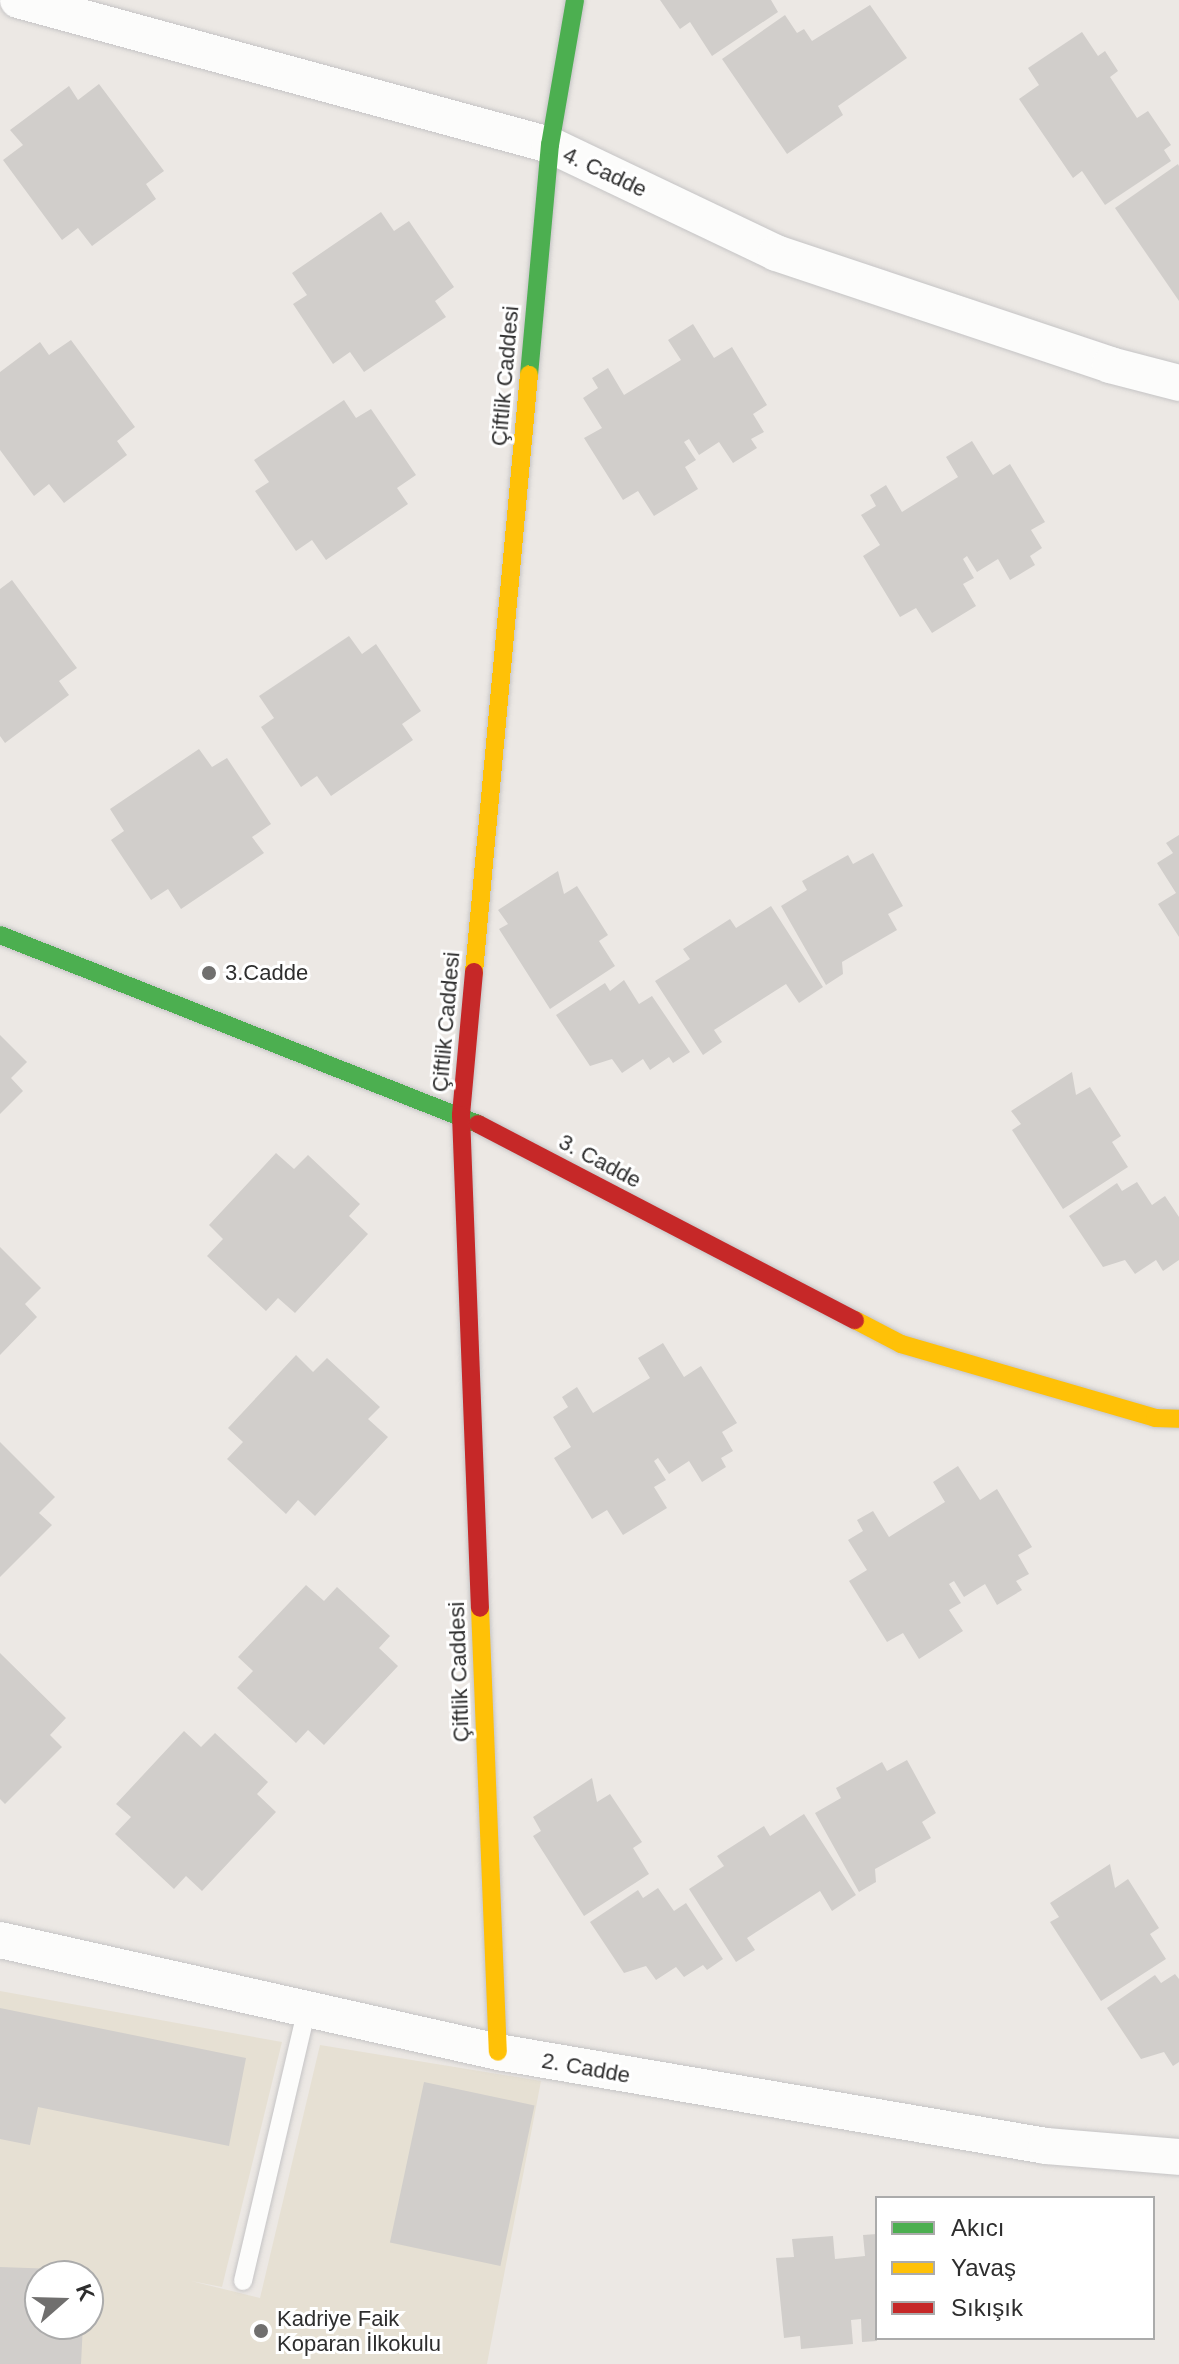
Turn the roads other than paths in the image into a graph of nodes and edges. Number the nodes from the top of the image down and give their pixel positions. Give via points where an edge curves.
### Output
1 (18, 0) edge
2 (575, 0) edge
3 (550, 145) junction
4 (1179, 383) edge
5 (0, 935) edge
6 (461, 1115) junction
7 (1179, 1419) edge
8 (0, 1940) edge
9 (307, 2009) junction
10 (498, 2052) junction
11 (1179, 2157) edge
12 (243, 2281) dead end

1 - 3 street, 4. Cadde
2 - 3 street, Çiftlik Caddesi
3 - 4 street, 4. Cadde via 776,253 1110,365
3 - 6 street, Çiftlik Caddesi
5 - 6 street, 3. Cadde
6 - 7 street, 3. Cadde via 901,1344 1155,1418
6 - 10 street, Çiftlik Caddesi
8 - 9 street, 2. Cadde
9 - 10 street, 2. Cadde
9 - 12 lane
10 - 11 street, 2. Cadde via 1046,2146

